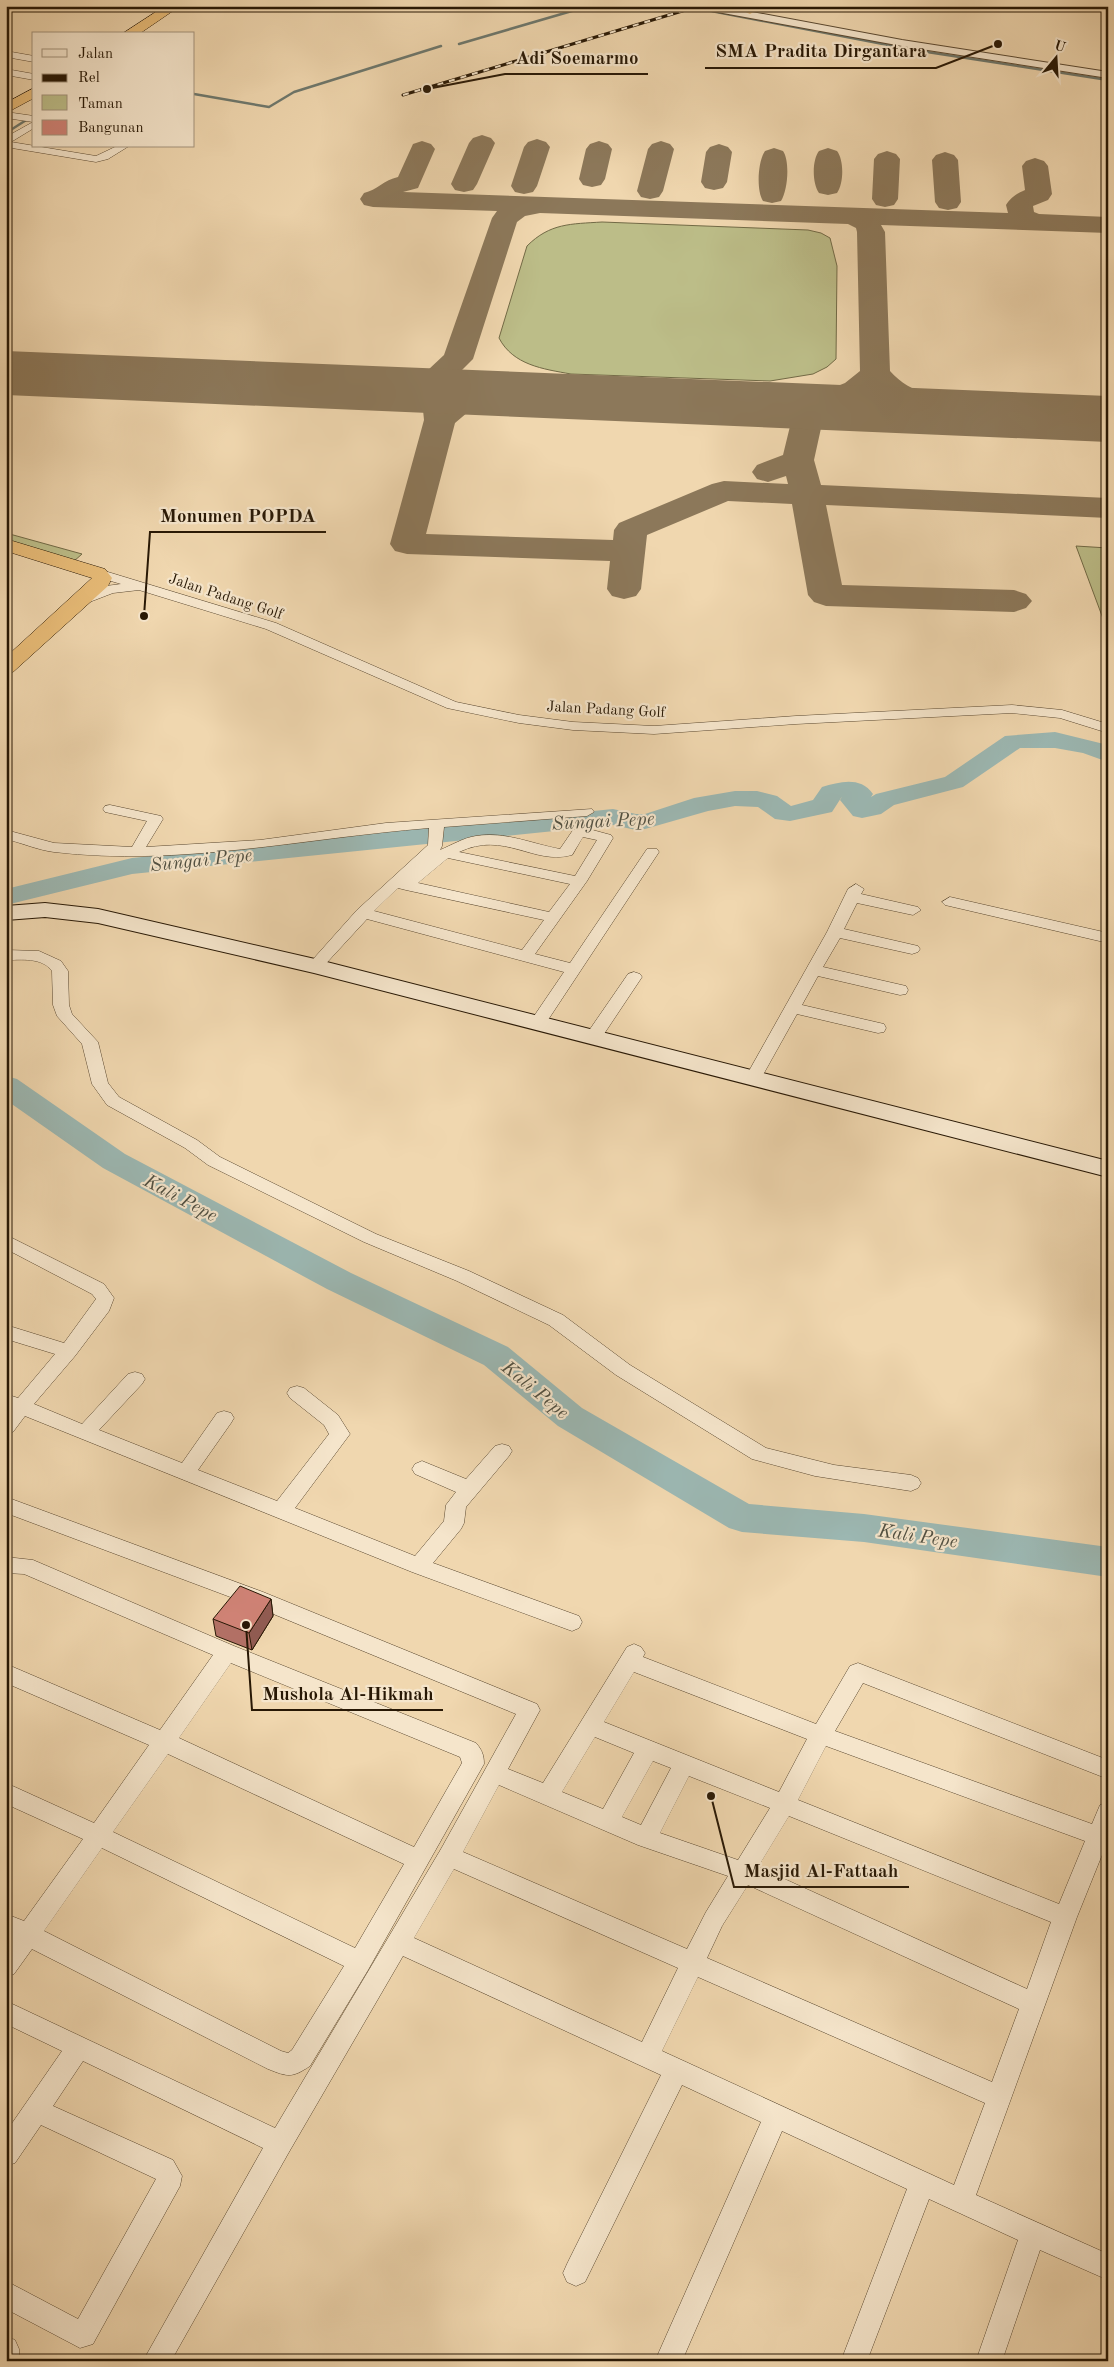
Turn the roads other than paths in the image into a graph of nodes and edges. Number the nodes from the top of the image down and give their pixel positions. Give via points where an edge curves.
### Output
1 (174, 6) edge
2 (701, 6) edge
3 (728, 6) edge
4 (744, 8) edge
5 (132, 32) edge
6 (860, 35) junction
7 (6, 54) edge
8 (32, 59) edge
9 (6, 72) edge
10 (1108, 75) edge
11 (32, 77) edge
12 (32, 93) edge
13 (6, 110) edge
14 (32, 121) edge
15 (6, 143) edge
16 (32, 148) edge
17 (34, 148) edge
18 (121, 148) edge
19 (6, 545) edge
20 (57, 560) junction
21 (99, 577) junction
22 (154, 589) junction
23 (81, 601) junction
24 (6, 668) edge
25 (1108, 729) edge
26 (110, 809) dead end
27 (587, 812) dead end
28 (6, 834) edge
29 (438, 838) junction
30 (136, 852) junction
31 (652, 852) dead end
32 (579, 881) junction
33 (400, 883) junction
34 (950, 902) dead end
35 (913, 910) dead end
36 (6, 913) edge
37 (362, 913) junction
38 (554, 917) junction
39 (835, 932) junction
40 (1108, 938) edge
41 (912, 949) dead end
42 (6, 955) edge
43 (525, 957) junction
44 (316, 966) junction
45 (573, 969) junction
46 (813, 970) junction
47 (634, 977) dead end
48 (900, 990) dead end
49 (793, 1008) junction
50 (538, 1022) junction
51 (878, 1028) dead end
52 (594, 1036) junction
53 (753, 1078) junction
54 (1108, 1168) edge
55 (6, 1241) edge
56 (6, 1332) edge
57 (68, 1351) junction
58 (135, 1379) dead end
59 (297, 1393) dead end
60 (14, 1404) edge
61 (224, 1418) dead end
62 (6, 1427) edge
63 (86, 1432) junction
64 (502, 1451) dead end
65 (422, 1469) dead end
66 (186, 1472) junction
67 (911, 1483) dead end
68 (470, 1489) junction
69 (6, 1505) edge
70 (280, 1510) junction
71 (6, 1565) edge
72 (419, 1566) junction
73 (572, 1622) dead end
74 (227, 1652) junction
75 (6, 1673) edge
76 (590, 1726) junction
77 (821, 1735) junction
78 (165, 1742) junction
79 (648, 1749) junction
80 (684, 1764) junction
81 (1108, 1770) edge
82 (495, 1773) junction
83 (6, 1793) edge
84 (548, 1795) junction
85 (784, 1805) junction
86 (1108, 1812) edge
87 (608, 1821) junction
88 (98, 1835) junction
89 (1098, 1836) junction
90 (646, 1838) junction
91 (449, 1856) junction
92 (419, 1860) junction
93 (744, 1872) junction
94 (1065, 1917) junction
95 (6, 1924) edge
96 (28, 1935) junction
97 (398, 1942) junction
98 (360, 1962) junction
99 (693, 1964) junction
100 (6, 1966) edge
101 (1033, 2003) junction
102 (6, 2012) edge
103 (79, 2046) junction
104 (647, 2057) junction
105 (676, 2071) junction
106 (999, 2097) junction
107 (36, 2110) junction
108 (776, 2117) junction
109 (280, 2143) junction
110 (6, 2154) edge
111 (922, 2184) junction
112 (961, 2201) junction
113 (1033, 2234) junction
114 (1108, 2267) edge
115 (576, 2273) dead end
116 (6, 2294) edge
117 (6, 2349) edge
118 (6, 2361) edge
119 (156, 2361) edge
120 (668, 2361) edge
121 (854, 2361) edge
122 (989, 2361) edge

1 - 5 highway
2 - 6 street
3 - 4 street
4 - 6 street
6 - 10 street
7 - 8 street
9 - 11 street
12 - 13 highway
13 - 14 street
14 - 15 street
15 - 16 street
17 - 18 street via 96,159
19 - 20 highway
20 - 21 highway
20 - 23 highway via 80,574 84,589
21 - 22 street
21 - 23 highway
22 - 23 street via 111,589
22 - 25 street, Jalan Padang Golf via 271,626 452,705 519,719 573,726 654,730 1012,709 1062,714
23 - 24 highway
26 - 30 street via 156,819
27 - 29 street
28 - 30 street via 53,847
29 - 30 street via 342,832 209,849
29 - 32 street
29 - 32 street via 475,842 496,839 560,854 567,852 578,833 606,838
29 - 33 street via 435,846
31 - 45 street
32 - 38 street
33 - 37 street
33 - 38 street
34 - 40 street
35 - 39 street via 854,893
36 - 44 main road via 45,910 98,916
37 - 43 street
37 - 44 street
38 - 43 street
39 - 41 street
39 - 46 street
42 - 67 street via 39,956 55,964 60,971 60,1005 65,1016 90,1042 100,1084 113,1101 191,1144 214,1161 370,1238 463,1276 556,1320 623,1370 759,1454 858,1476
43 - 45 street
44 - 50 main road
45 - 50 street
46 - 48 street
46 - 49 street
47 - 52 street
49 - 51 street
49 - 53 street
50 - 52 main road
52 - 53 main road
53 - 54 main road
55 - 57 street via 103,1293 106,1298
56 - 57 street
57 - 60 street
58 - 63 street
59 - 70 street via 331,1420 340,1434
60 - 62 street
60 - 63 street
61 - 66 street
63 - 66 street
64 - 68 street
65 - 68 street
66 - 70 street
68 - 72 street via 456,1505 454,1523
69 - 82 street via 256,1598 529,1710
70 - 72 street
71 - 74 street via 26,1566
72 - 73 street
74 - 78 street
74 - 92 street via 468,1750 473,1756 473,1764
75 - 78 street
76 - 77 street via 632,1657
76 - 79 street
76 - 84 street
77 - 81 street via 858,1672
77 - 85 street
77 - 89 street
78 - 88 street
78 - 92 street
79 - 80 street
79 - 87 street
80 - 85 street
80 - 90 street
82 - 84 street
82 - 91 street
83 - 88 street
84 - 87 street
85 - 93 street
85 - 94 street
86 - 89 street
87 - 90 street
88 - 96 street
88 - 98 street
89 - 94 street
90 - 93 street
91 - 97 street
91 - 99 street
92 - 98 street
93 - 99 street via 714,1919
93 - 101 street
94 - 101 street
95 - 96 street
96 - 98 street via 277,2061 292,2065 301,2058
96 - 100 street
97 - 104 street
97 - 109 street
99 - 104 street
99 - 106 street
101 - 106 street
102 - 103 street
103 - 107 street
103 - 109 street
104 - 105 street
105 - 108 street
105 - 115 street
106 - 112 street
107 - 110 street
107 - 116 street via 164,2169 169,2176 167,2186 84,2335
108 - 111 street
108 - 120 street
109 - 119 street
111 - 112 street
111 - 121 street
112 - 113 street
113 - 114 street
113 - 122 street
117 - 118 street

